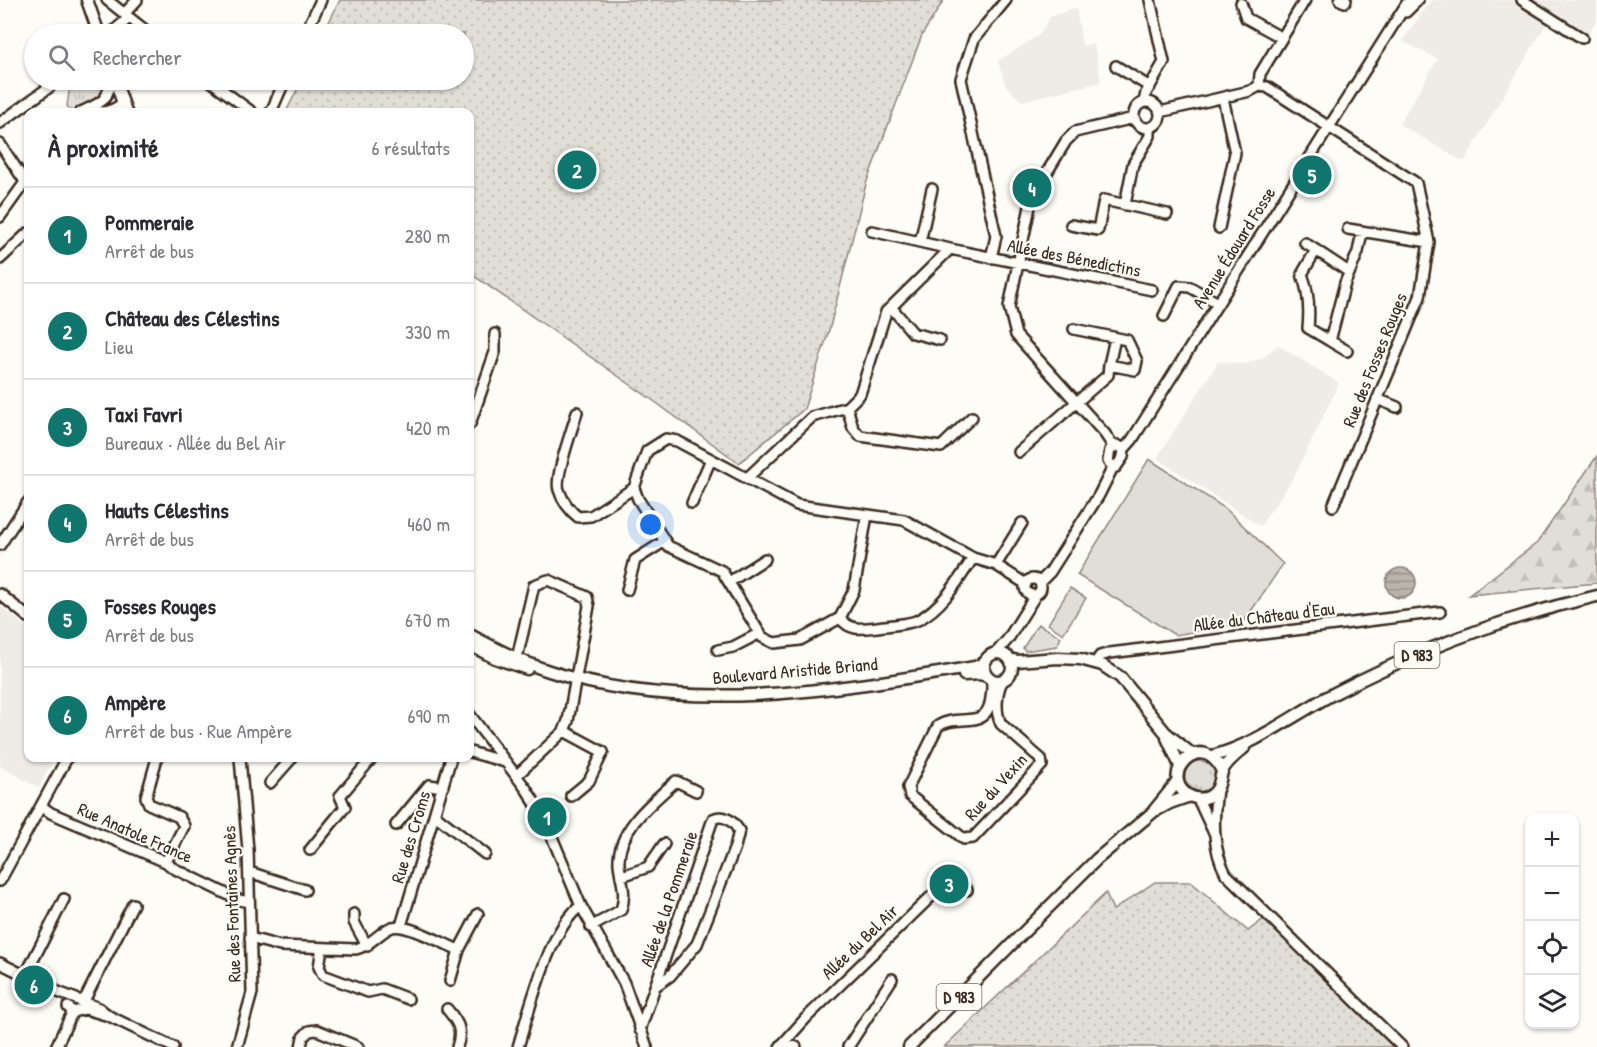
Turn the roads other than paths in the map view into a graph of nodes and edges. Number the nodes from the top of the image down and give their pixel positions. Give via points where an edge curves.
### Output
1 (87, 0) edge
2 (107, 0) edge
3 (137, 0) edge
4 (321, 0) edge
5 (1006, 0) edge
6 (1150, 0) edge
7 (1305, 0) edge
8 (1409, 0) edge
9 (1418, 0) edge
10 (1522, 0) edge
11 (1241, 3) dead end
12 (126, 16) junction
13 (95, 24) edge
14 (119, 24) edge
15 (137, 24) edge
16 (309, 24) edge
17 (1389, 32) junction
18 (1282, 38) junction
19 (1582, 38) dead end
20 (1116, 66) dead end
21 (1259, 86) junction
22 (1150, 87) junction
23 (45, 90) edge
24 (109, 90) edge
25 (116, 90) edge
26 (222, 90) edge
27 (281, 90) edge
28 (1223, 98) junction
29 (102, 102) junction
30 (1144, 102) junction
31 (124, 107) edge
32 (89, 108) edge
33 (247, 108) edge
34 (273, 108) edge
35 (1160, 112) junction
36 (1134, 118) junction
37 (0, 123) edge
38 (1329, 127) junction
39 (1150, 128) junction
40 (0, 144) edge
41 (24, 177) edge
42 (24, 187) edge
43 (933, 189) dead end
44 (1125, 205) junction
45 (1167, 214) dead end
46 (0, 217) edge
47 (1071, 225) dead end
48 (1219, 228) dead end
49 (1348, 229) dead end
50 (872, 231) dead end
51 (1362, 232) junction
52 (24, 237) edge
53 (920, 242) junction
54 (1429, 242) junction
55 (1305, 243) dead end
56 (950, 249) junction
57 (1316, 250) junction
58 (991, 258) junction
59 (0, 259) edge
60 (1018, 263) junction
61 (1349, 272) junction
62 (1152, 290) dead end
63 (1218, 303) junction
64 (891, 307) junction
65 (1164, 316) dead end
66 (1074, 329) dead end
67 (495, 334) dead end
68 (1115, 338) junction
69 (940, 340) dead end
70 (1330, 341) junction
71 (1347, 351) dead end
72 (1109, 365) junction
73 (1377, 399) junction
74 (1076, 402) junction
75 (848, 407) junction
76 (1397, 407) dead end
77 (474, 412) edge
78 (578, 412) dead end
79 (972, 417) dead end
80 (1113, 446) junction
81 (1124, 449) junction
82 (1018, 452) dead end
83 (711, 459) junction
84 (1113, 467) junction
85 (747, 478) junction
86 (634, 488) junction
87 (692, 503) dead end
88 (1333, 506) dead end
89 (24, 508) edge
90 (867, 515) junction
91 (1022, 523) dead end
92 (665, 541) junction
93 (0, 545) edge
94 (973, 558) junction
95 (765, 559) dead end
96 (996, 565) junction
97 (729, 582) junction
98 (1040, 582) junction
99 (1026, 584) junction
100 (627, 590) dead end
101 (0, 594) edge
102 (1035, 596) junction
103 (1597, 597) edge
104 (1440, 612) dead end
105 (24, 614) edge
106 (840, 618) junction
107 (760, 633) junction
108 (474, 637) edge
109 (474, 647) edge
110 (718, 650) dead end
111 (1000, 657) junction
112 (517, 658) junction
113 (1074, 658) junction
114 (1096, 662) junction
115 (1007, 677) junction
116 (990, 678) junction
117 (574, 681) junction
118 (474, 720) edge
119 (474, 731) edge
120 (564, 731) junction
121 (1165, 732) junction
122 (484, 734) junction
123 (1249, 743) junction
124 (474, 753) edge
125 (1193, 755) junction
126 (1212, 756) junction
127 (65, 762) edge
128 (156, 762) edge
129 (240, 762) edge
130 (288, 762) edge
131 (369, 762) edge
132 (450, 762) edge
133 (505, 762) junction
134 (1180, 766) junction
135 (1222, 771) junction
136 (516, 776) junction
137 (1178, 781) junction
138 (270, 783) dead end
139 (443, 787) junction
140 (1217, 790) junction
141 (696, 791) dead end
142 (571, 796) dead end
143 (1194, 798) junction
144 (41, 806) junction
145 (1152, 813) junction
146 (435, 815) junction
147 (396, 825) dead end
148 (1215, 836) junction
149 (664, 844) dead end
150 (310, 850) dead end
151 (485, 854) dead end
152 (166, 862) junction
153 (249, 872) junction
154 (622, 876) junction
155 (0, 881) edge
156 (305, 890) dead end
157 (967, 890) dead end
158 (64, 899) dead end
159 (249, 902) junction
160 (134, 904) dead end
161 (581, 906) junction
162 (354, 914) dead end
163 (478, 914) dead end
164 (401, 926) junction
165 (591, 927) junction
166 (250, 938) junction
167 (367, 946) junction
168 (322, 948) junction
169 (459, 950) junction
170 (0, 963) edge
171 (25, 975) junction
172 (892, 979) dead end
173 (450, 981) dead end
174 (657, 985) junction
175 (408, 999) dead end
176 (77, 1004) junction
177 (447, 1009) dead end
178 (640, 1030) junction
179 (781, 1045) edge
180 (56, 1047) edge
181 (173, 1047) edge
182 (237, 1047) edge
183 (301, 1047) edge
184 (358, 1047) edge
185 (457, 1047) edge
186 (518, 1047) edge
187 (647, 1047) edge
188 (796, 1047) edge
189 (848, 1047) edge
190 (909, 1047) edge
191 (1402, 1047) edge

1 - 13 main road
2 - 12 street
3 - 12 street
4 - 16 street
5 - 58 street via 974,39 961,79 996,236
6 - 22 street via 1164,62
7 - 18 street
8 - 17 street, Avenue Édouard Fosse
9 - 17 street, Avenue Édouard Fosse
10 - 19 street
11 - 18 street via 1246,18
12 - 14 street
12 - 15 street
17 - 38 street, Avenue Édouard Fosse
18 - 21 street via 1260,74
20 - 22 street
21 - 28 street
21 - 38 street, Rue des Fosses Rouges via 1267,87
22 - 30 street
23 - 37 street
24 - 29 street
25 - 31 main road
26 - 33 street
27 - 34 street
28 - 35 street
28 - 48 street via 1235,153
29 - 31 street
29 - 32 street
30 - 35 street via 1156,105
30 - 36 street via 1135,110
35 - 39 street via 1160,120
36 - 39 street via 1138,126
36 - 60 street via 1071,135 1032,197
38 - 54 street, Rue des Fosses Rouges via 1416,183
38 - 63 street, Avenue Édouard Fosse
39 - 44 street via 1150,136 1134,164
40 - 41 street
42 - 46 street
43 - 53 street
44 - 45 street
44 - 47 street via 1104,200 1098,230
49 - 51 street
50 - 53 street, Allée des Bénedictins
51 - 54 street
51 - 61 street
52 - 59 street
53 - 56 street, Allée des Bénedictins
54 - 73 street, Rue des Fosses Rouges via 1420,297
55 - 57 street
56 - 58 street, Allée des Bénedictins
56 - 64 street
57 - 61 street
57 - 70 street via 1302,274 1310,303 1308,327
58 - 60 street, Allée des Bénedictins
60 - 62 street, Allée des Bénedictins
60 - 74 street via 1009,307 1013,330
61 - 70 street
63 - 65 street via 1190,287 1179,286
63 - 81 street, Avenue Édouard Fosse
64 - 69 street via 914,333
64 - 75 street via 886,312 860,394
66 - 68 street
67 - 77 street via 495,352
68 - 72 street
68 - 72 street via 1127,340 1137,361 1135,370
70 - 71 street
72 - 74 street via 1108,375
73 - 76 street
73 - 88 street, Rue des Fosses Rouges
74 - 80 street
74 - 82 street
75 - 79 street via 853,429 860,436 941,447
75 - 85 street via 812,417
78 - 86 street via 558,489 571,511 578,517 591,516
80 - 81 street
80 - 84 street via 1108,461
81 - 84 street via 1124,457
83 - 85 street
83 - 86 street via 666,439 646,451
83 - 87 street
84 - 98 street via 1099,495
85 - 90 street via 796,505
86 - 92 street
89 - 93 street
90 - 94 street via 904,520
90 - 106 street via 855,590
91 - 96 street
92 - 97 street via 668,546 722,571
92 - 100 street via 635,560
94 - 96 street
94 - 106 street via 940,604 917,621 860,629 847,626
95 - 97 street
96 - 99 street
97 - 107 street
98 - 99 street via 1032,579
98 - 102 street via 1042,589
99 - 102 street via 1025,589
101 - 105 street
102 - 111 street
103 - 123 main road, D 983 via 1551,607 1437,647 1332,695
104 - 114 street, Allée du Château d'Eau via 1110,653
106 - 107 street via 800,640 774,643
107 - 110 street
108 - 112 main road, Boulevard Aristide Briand
109 - 117 main road, Boulevard Aristide Briand via 504,661
111 - 113 main road, Boulevard Aristide Briand via 1019,661
111 - 115 main road via 1012,664
111 - 116 main road via 985,669
111 - 117 main road, Boulevard Aristide Briand via 945,672 743,695 665,693
112 - 117 main road, Boulevard Aristide Briand
112 - 117 street via 534,585 548,580 588,597
113 - 114 main road, Boulevard Aristide Briand
113 - 115 main road, Boulevard Aristide Briand via 1017,669
114 - 121 main road, Boulevard Aristide Briand via 1120,677
115 - 116 main road, Boulevard Aristide Briand
115 - 116 street, Rue du Vexin via 1000,688 997,716 1041,759 1042,765 973,838 964,839 910,796 908,788 938,726 976,718 990,710
116 - 117 main road, Boulevard Aristide Briand via 972,674 795,696 721,700 651,696
117 - 120 street
118 - 122 street
119 - 122 street
120 - 136 street
120 - 142 street via 603,752 589,781
121 - 125 main road, Boulevard Aristide Briand
121 - 134 main road, Boulevard Aristide Briand
122 - 124 street via 487,748 484,753
122 - 133 street
123 - 126 main road, D 983
123 - 135 main road, D 983
124 - 133 street
125 - 126 main road
125 - 134 main road
126 - 135 main road
127 - 144 street
128 - 152 street via 146,797 149,804 179,817 184,826
129 - 153 street, Rue des Fontaines Agnès
130 - 138 street
131 - 150 street via 340,796 345,807
132 - 139 street, Rue des Croms
133 - 136 street
134 - 137 main road
135 - 140 main road
136 - 161 street via 548,825
137 - 143 main road via 1184,793
137 - 145 main road, D 983
139 - 146 street, Rue des Croms
139 - 147 street via 429,785
140 - 143 main road via 1209,797
140 - 148 street
141 - 154 street via 676,781 639,816 620,854
143 - 145 main road, D 983 via 1170,803
143 - 148 street via 1204,809
144 - 152 street, Rue Anatole France
144 - 155 street
145 - 190 main road, D 983 via 1097,859
146 - 151 street
146 - 164 street, Rue des Croms
148 - 191 street via 1226,874
149 - 154 street via 648,867
152 - 159 street, Rue Anatole France
153 - 156 street
153 - 159 street, Rue des Fontaines Agnès
154 - 165 street via 625,898 621,910
157 - 179 street, Allée du Bel Air via 954,882 944,884
158 - 171 street
159 - 166 street, Rue des Fontaines Agnès
160 - 176 street
161 - 165 street
161 - 186 street via 569,915 547,957
162 - 167 street via 354,922
163 - 169 street
164 - 167 street via 391,927
164 - 169 street
165 - 178 street via 624,983
166 - 168 street via 280,946
166 - 182 street, Rue des Fontaines Agnès via 252,993
167 - 168 street
168 - 175 street via 318,967 323,975 368,992 382,989
169 - 173 street
170 - 171 street
171 - 176 street
172 - 189 street
174 - 174 street, Allée de la Pommeraie via 697,944 739,831 725,818 713,819
174 - 178 street, Allée de la Pommeraie
176 - 180 street
176 - 181 street via 100,1009
177 - 185 street via 460,1025
178 - 187 street
179 - 188 street
183 - 184 street via 303,1037 317,1030

